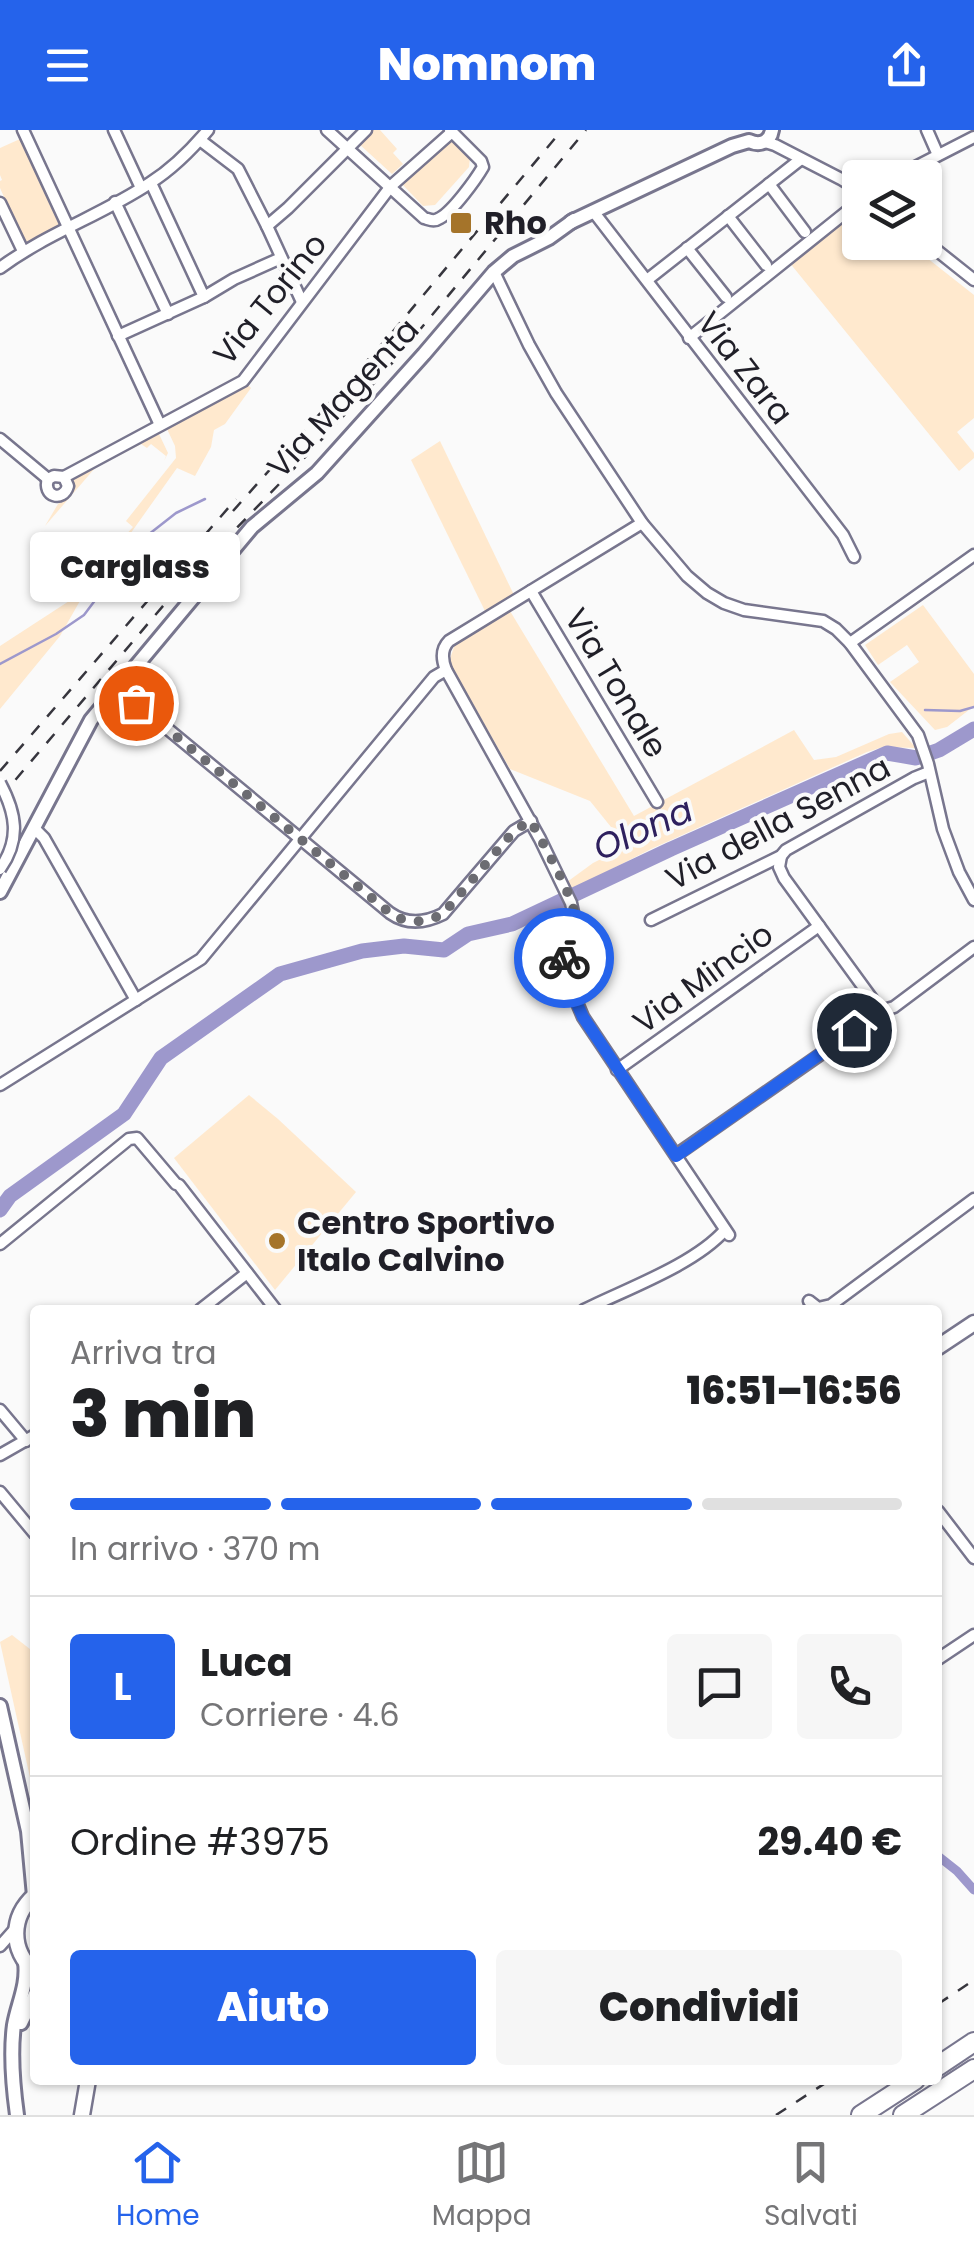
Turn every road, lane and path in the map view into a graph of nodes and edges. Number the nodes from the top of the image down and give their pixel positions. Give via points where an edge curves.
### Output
1 (23, 130) edge
2 (114, 130) edge
3 (208, 130) edge
4 (327, 130) edge
5 (366, 130) edge
6 (927, 130) edge
7 (451, 131) edge
8 (746, 135) edge
9 (771, 138) edge
10 (974, 138) edge
11 (200, 140) junction
12 (348, 147) junction
13 (938, 156) junction
14 (801, 159) junction
15 (930, 160) edge
16 (842, 179) edge
17 (768, 184) junction
18 (146, 185) junction
19 (391, 186) junction
20 (0, 202) edge
21 (115, 202) junction
22 (593, 211) junction
23 (728, 216) junction
24 (842, 216) edge
25 (67, 226) junction
26 (268, 226) junction
27 (804, 232) dead end
28 (687, 248) junction
29 (22, 251) junction
30 (942, 255) edge
31 (281, 258) junction
32 (766, 264) dead end
33 (0, 268) edge
34 (494, 272) junction
35 (647, 280) junction
36 (974, 280) edge
37 (204, 297) junction
38 (726, 297) dead end
39 (302, 302) junction
40 (168, 314) junction
41 (118, 336) junction
42 (690, 338) junction
43 (160, 425) junction
44 (0, 439) edge
45 (64, 477) junction
46 (48, 480) junction
47 (642, 523) junction
48 (974, 556) edge
49 (854, 557) dead end
50 (531, 590) junction
51 (850, 643) junction
52 (446, 670) junction
53 (117, 687) junction
54 (929, 768) junction
55 (0, 783) edge
56 (657, 802) dead end
57 (531, 821) junction
58 (34, 828) junction
59 (301, 838) junction
60 (781, 856) junction
61 (0, 869) edge
62 (0, 892) edge
63 (974, 900) edge
64 (651, 920) dead end
65 (819, 926) junction
66 (974, 947) edge
67 (136, 1000) junction
68 (884, 1010) junction
69 (617, 1070) junction
70 (0, 1085) edge
71 (676, 1156) junction
72 (974, 1198) edge
73 (0, 1244) edge
74 (247, 1273) junction
75 (809, 1301) dead end
76 (206, 1305) edge
77 (272, 1305) edge
78 (594, 1305) edge
79 (813, 1305) edge
80 (830, 1305) edge
81 (974, 1323) edge
82 (942, 1344) edge
83 (0, 1410) edge
84 (30, 1437) edge
85 (30, 1439) edge
86 (0, 1455) edge
87 (0, 1492) edge
88 (942, 1516) edge
89 (30, 1528) edge
90 (974, 1558) edge
91 (974, 1635) edge
92 (942, 1656) edge
93 (0, 1706) edge
94 (28, 1831) junction
95 (30, 1835) edge
96 (30, 1850) edge
97 (30, 1901) edge
98 (16, 1928) junction
99 (0, 1948) edge
100 (27, 1963) edge
101 (30, 2005) edge
102 (974, 2042) edge
103 (13, 2044) junction
104 (942, 2063) edge
105 (974, 2069) edge
106 (87, 2085) edge
107 (907, 2085) edge
108 (17, 2115) edge
109 (82, 2115) edge
110 (861, 2115) edge
111 (902, 2115) edge

1 - 25 street
2 - 18 street
3 - 11 street
4 - 12 street
5 - 12 street
6 - 13 street
7 - 19 street, Via Torino
7 - 19 street via 482,167 440,218 424,218
8 - 9 street via 756,144
8 - 22 street, Via Magenta
9 - 14 street
10 - 13 street
11 - 18 street
11 - 26 street via 238,169
12 - 19 street
12 - 26 street
13 - 15 street
14 - 16 street
14 - 17 street
17 - 23 street
17 - 27 street
18 - 21 street
18 - 37 street
19 - 39 street, Via Torino
20 - 29 street
21 - 25 street
21 - 40 street
22 - 34 street, Via Magenta
22 - 35 street, Via Zara
23 - 28 street
23 - 32 street
24 - 42 street
25 - 29 street
25 - 41 street
26 - 31 street
28 - 35 street
28 - 38 street
29 - 33 street
30 - 36 street
31 - 37 street
31 - 39 street
34 - 47 street via 585,444
34 - 53 street, Via Magenta via 317,473 252,527
35 - 42 street, Via Zara
37 - 40 street
39 - 43 street, Via Torino via 244,381
40 - 41 street
41 - 43 street
42 - 49 street, Via Zara
43 - 45 street, Via Torino
44 - 46 street
45 - 46 street
45 - 46 street via 68,490 60,496 48,492
47 - 50 street
47 - 51 street via 687,576 724,603 823,620
48 - 51 street
50 - 52 street via 449,641
50 - 56 street, Via Tonale
51 - 54 street via 911,724
52 - 57 street
52 - 59 street
53 - 58 street, Via Magenta via 82,735
53 - 59 street
54 - 60 street, Via della Senna
54 - 63 street via 943,829
55 - 61 street, bridge via 15,827
57 - 59 street via 508,838 447,910 419,921 396,917
57 - 69 street via 572,903 579,940 561,969
58 - 62 street, Via Magenta
58 - 67 street
59 - 67 street via 201,959
60 - 64 street, Via della Senna
60 - 65 street via 780,872
65 - 68 street
65 - 69 street, Via Mincio
66 - 68 street
67 - 70 street
68 - 71 street
69 - 71 street
71 - 78 street via 727,1233
72 - 80 street
73 - 74 street via 134,1137
74 - 76 street
74 - 77 street
75 - 79 street
81 - 82 main road
83 - 84 street
85 - 86 street
87 - 89 street
88 - 90 street
91 - 92 street
93 - 94 street
94 - 95 street
94 - 96 street
97 - 98 main road
98 - 99 street
98 - 100 main road
99 - 100 street
100 - 103 street
101 - 103 street
102 - 104 highway
103 - 108 street
105 - 111 highway
106 - 109 main road
107 - 110 highway

